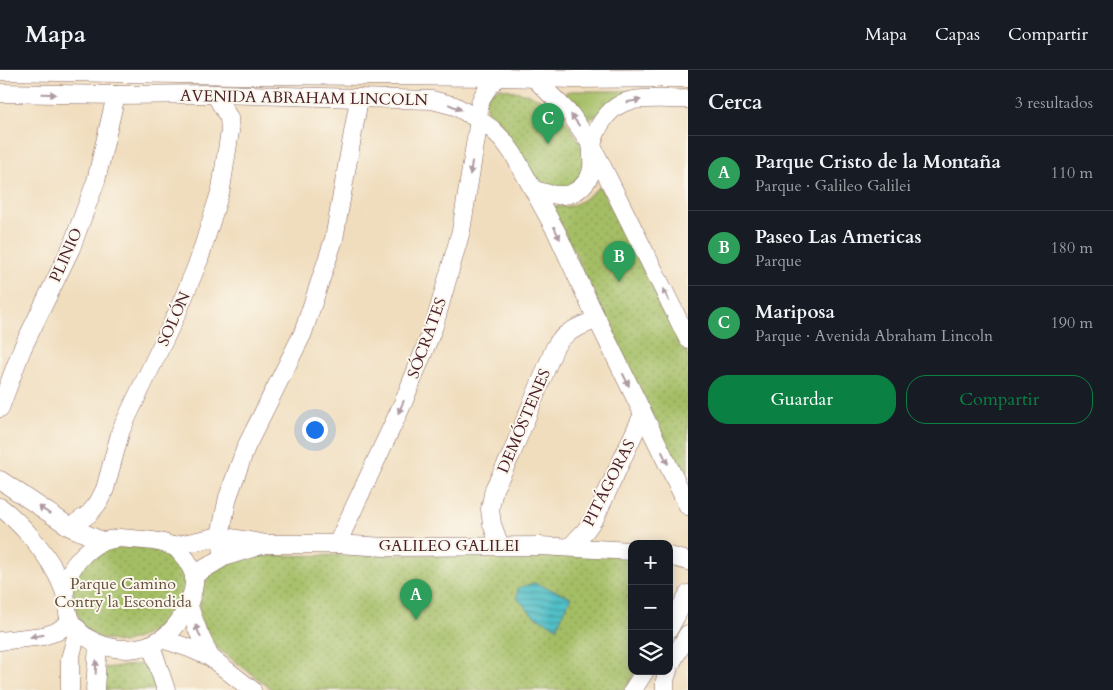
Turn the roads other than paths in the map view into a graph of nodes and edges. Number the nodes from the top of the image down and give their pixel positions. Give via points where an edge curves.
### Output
1 (0, 71) edge
2 (32, 71) edge
3 (498, 77) junction
4 (534, 78) junction
5 (688, 78) edge
6 (0, 93) edge
7 (215, 94) junction
8 (116, 95) junction
9 (359, 98) junction
10 (688, 99) edge
11 (479, 120) junction
12 (592, 146) junction
13 (534, 190) junction
14 (597, 319) junction
15 (688, 339) edge
16 (0, 408) edge
17 (643, 414) junction
18 (0, 480) edge
19 (688, 506) edge
20 (3, 512) edge
21 (70, 527) junction
22 (220, 536) junction
23 (102, 541) junction
24 (267, 544) junction
25 (337, 544) junction
26 (174, 546) junction
27 (500, 546) junction
28 (570, 547) junction
29 (628, 551) edge
30 (224, 556) junction
31 (673, 557) edge
32 (688, 561) edge
33 (194, 576) junction
34 (65, 593) junction
35 (688, 594) edge
36 (188, 604) junction
37 (673, 622) edge
38 (75, 626) junction
39 (688, 634) edge
40 (0, 641) edge
41 (156, 642) junction
42 (98, 644) junction
43 (210, 657) junction
44 (673, 660) edge
45 (642, 675) edge
46 (667, 675) edge
47 (70, 690) edge
48 (95, 690) edge
49 (166, 690) edge
50 (252, 690) edge
51 (633, 690) edge
52 (665, 690) edge

1 - 2 street, AVENIDA ABRAHAM LINCOLN
2 - 3 street, AVENIDA ABRAHAM LINCOLN
3 - 4 street, AVENIDA ABRAHAM LINCOLN
3 - 11 street, SÓCRATES via 483,94
4 - 5 street, AVENIDA ABRAHAM LINCOLN
12 -> 4 street via 571,115
6 -> 8 street, AVENIDA ABRAHAM LINCOLN
7 - 8 street, AVENIDA ABRAHAM LINCOLN
7 - 9 street, AVENIDA ABRAHAM LINCOLN
7 - 21 street, SOLÓN via 228,118 230,131 221,189 199,260 121,430 105,489 89,514
8 - 16 street, PLINIO via 96,181 71,248 22,349
9 -> 11 street, AVENIDA ABRAHAM LINCOLN via 432,100 455,106
9 - 22 street via 334,239 303,332 246,446 228,497
12 -> 10 street via 599,125 623,103
11 - 13 street, AVENIDA ABRAHAM LINCOLN via 504,141
11 -> 25 street, SÓCRATES via 461,231 434,326 403,403
12 - 13 street via 592,168 577,191 558,196
15 -> 12 street
13 -> 14 street, AVENIDA ABRAHAM LINCOLN
14 -> 17 street, AVENIDA ABRAHAM LINCOLN
14 - 27 street, DEMÓSTENES via 560,338 512,455 494,489 490,509
17 -> 19 street, AVENIDA ABRAHAM LINCOLN
17 - 28 street, PITÁGORAS via 596,516
21 -> 18 street
20 - 34 street via 37,544 55,570
21 - 23 street
22 - 24 street, GALILEO GALILEI
22 - 26 street, GALILEO GALILEI
22 - 30 street
23 - 26 street via 120,538
23 - 34 street via 74,566
24 - 25 street, GALILEO GALILEI
24 - 30 street, GALILEO GALILEI
25 - 27 street, GALILEO GALILEI
26 - 33 street
27 - 28 street, GALILEO GALILEI
28 - 29 street, GALILEO GALILEI
30 - 33 street, GALILEO GALILEI
31 - 32 street
33 - 36 street
34 - 38 street via 68,616
35 - 37 street
36 - 41 street via 175,627
43 -> 36 street
38 -> 40 street via 43,636
38 - 42 street
38 - 47 street
39 - 44 street
41 - 42 street via 137,649 120,650
41 - 43 street via 189,648
41 - 49 street
48 -> 42 street
43 - 50 street
45 - 51 street
46 - 52 street

